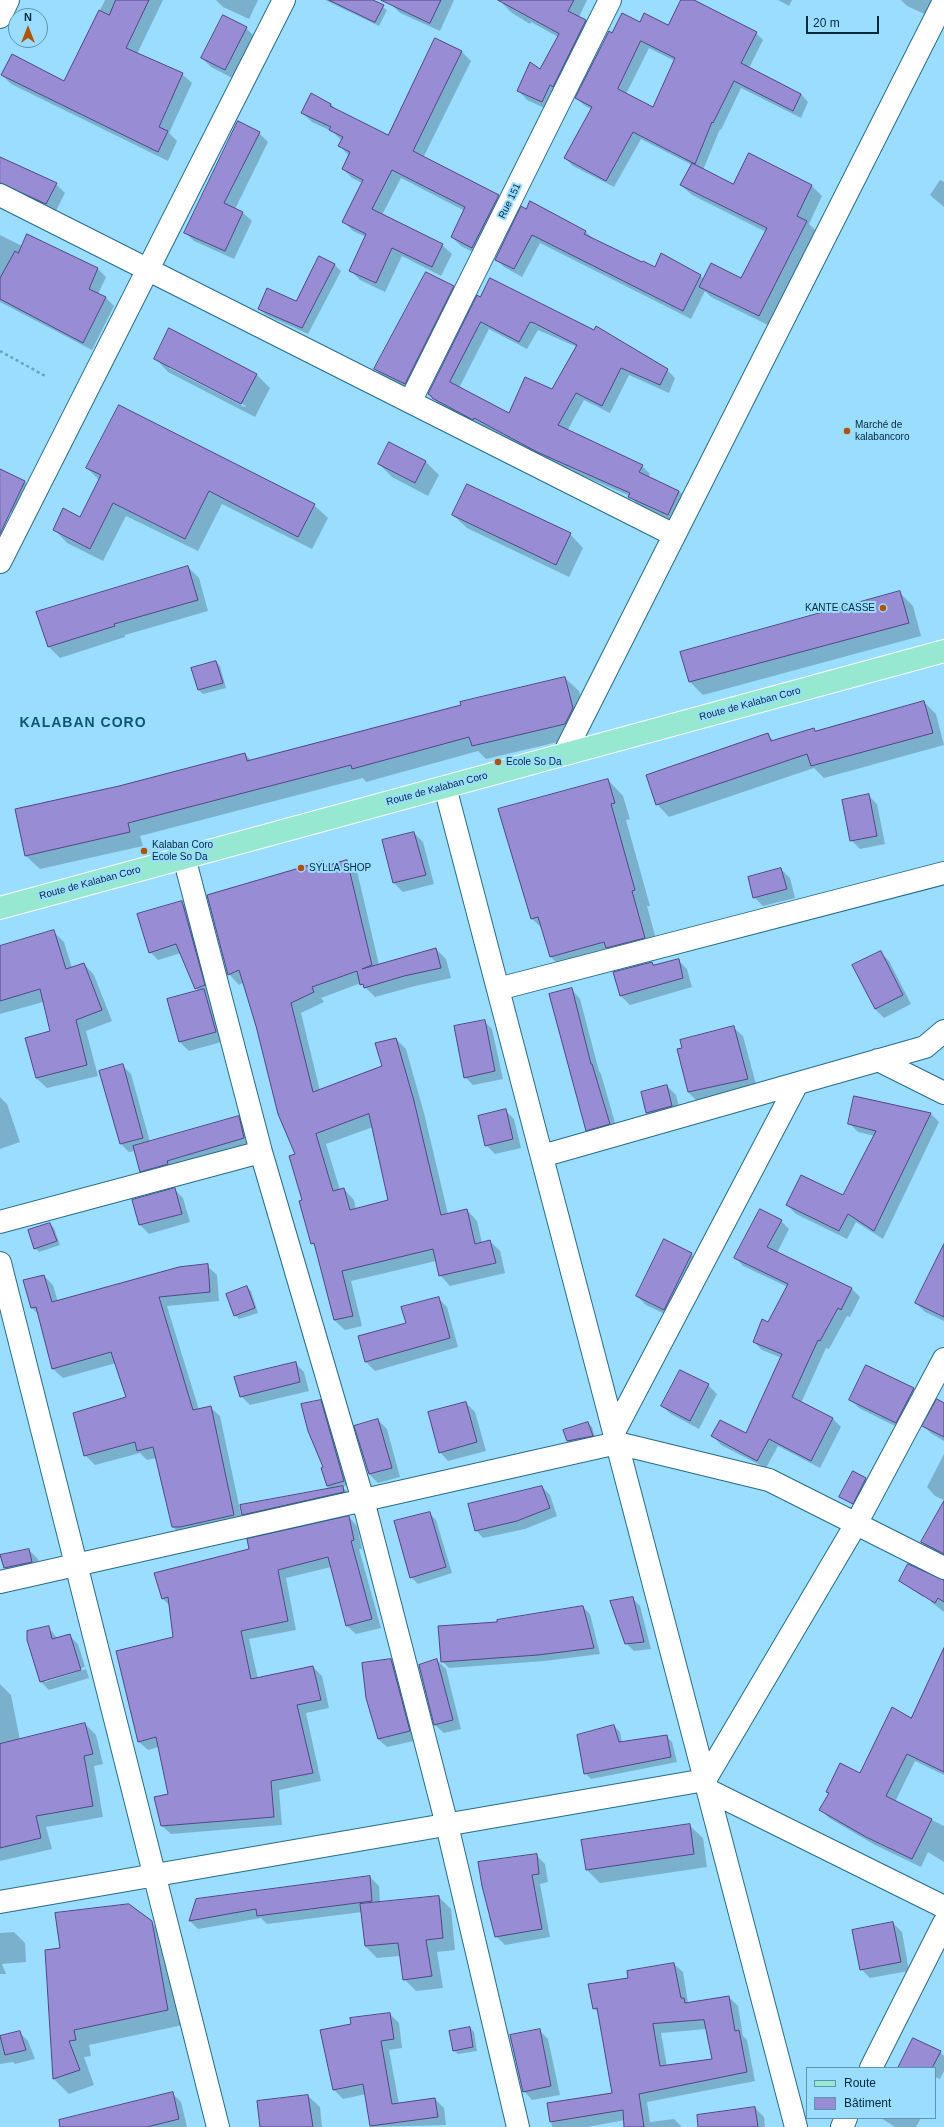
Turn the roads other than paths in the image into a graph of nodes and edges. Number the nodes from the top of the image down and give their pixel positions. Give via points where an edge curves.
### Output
1 (8, 0) edge
2 (284, 0) edge
3 (610, 0) edge
4 (944, 1) edge
5 (0, 17) edge
6 (0, 195) edge
7 (148, 270) junction
8 (410, 402) junction
9 (674, 535) junction
10 (0, 562) edge
11 (944, 651) edge
12 (564, 754) junction
13 (445, 787) junction
14 (184, 857) junction
15 (944, 873) edge
16 (0, 908) edge
17 (498, 989) junction
18 (944, 1031) edge
19 (878, 1060) junction
20 (797, 1084) junction
21 (944, 1093) edge
22 (262, 1152) junction
23 (542, 1156) junction
24 (0, 1222) edge
25 (0, 1263) edge
26 (944, 1359) edge
27 (615, 1437) junction
28 (363, 1500) junction
29 (856, 1524) junction
30 (76, 1565) junction
31 (944, 1568) edge
32 (0, 1582) edge
33 (706, 1785) junction
34 (447, 1825) junction
35 (154, 1875) junction
36 (0, 1902) edge
37 (944, 1907) edge
38 (944, 1923) edge
39 (872, 2067) edge
40 (218, 2127) edge
41 (518, 2127) edge
42 (796, 2127) edge

1 - 5 street
2 - 7 street
3 - 8 street, Rue 151
4 - 9 street
6 - 7 street
7 - 8 street
7 - 10 street
8 - 9 street
9 - 12 street
11 - 12 main road, Route de Kalaban Coro
12 - 13 main road, Route de Kalaban Coro
13 - 14 main road, Route de Kalaban Coro
13 - 17 street
14 - 16 main road, Route de Kalaban Coro
14 - 22 street
15 - 17 street
17 - 23 street
18 - 19 street via 925,1047
19 - 20 street
19 - 21 street
20 - 23 street
20 - 27 street
22 - 24 street
22 - 28 street
23 - 27 street
25 - 30 street
26 - 29 street
27 - 28 street
27 - 29 street via 769,1480
27 - 33 street
28 - 30 street
28 - 34 street
29 - 31 street
29 - 33 street
30 - 32 street
30 - 35 street
33 - 34 street
33 - 37 street
33 - 42 street
34 - 35 street
34 - 41 street
35 - 36 street
35 - 40 street
38 - 39 street

